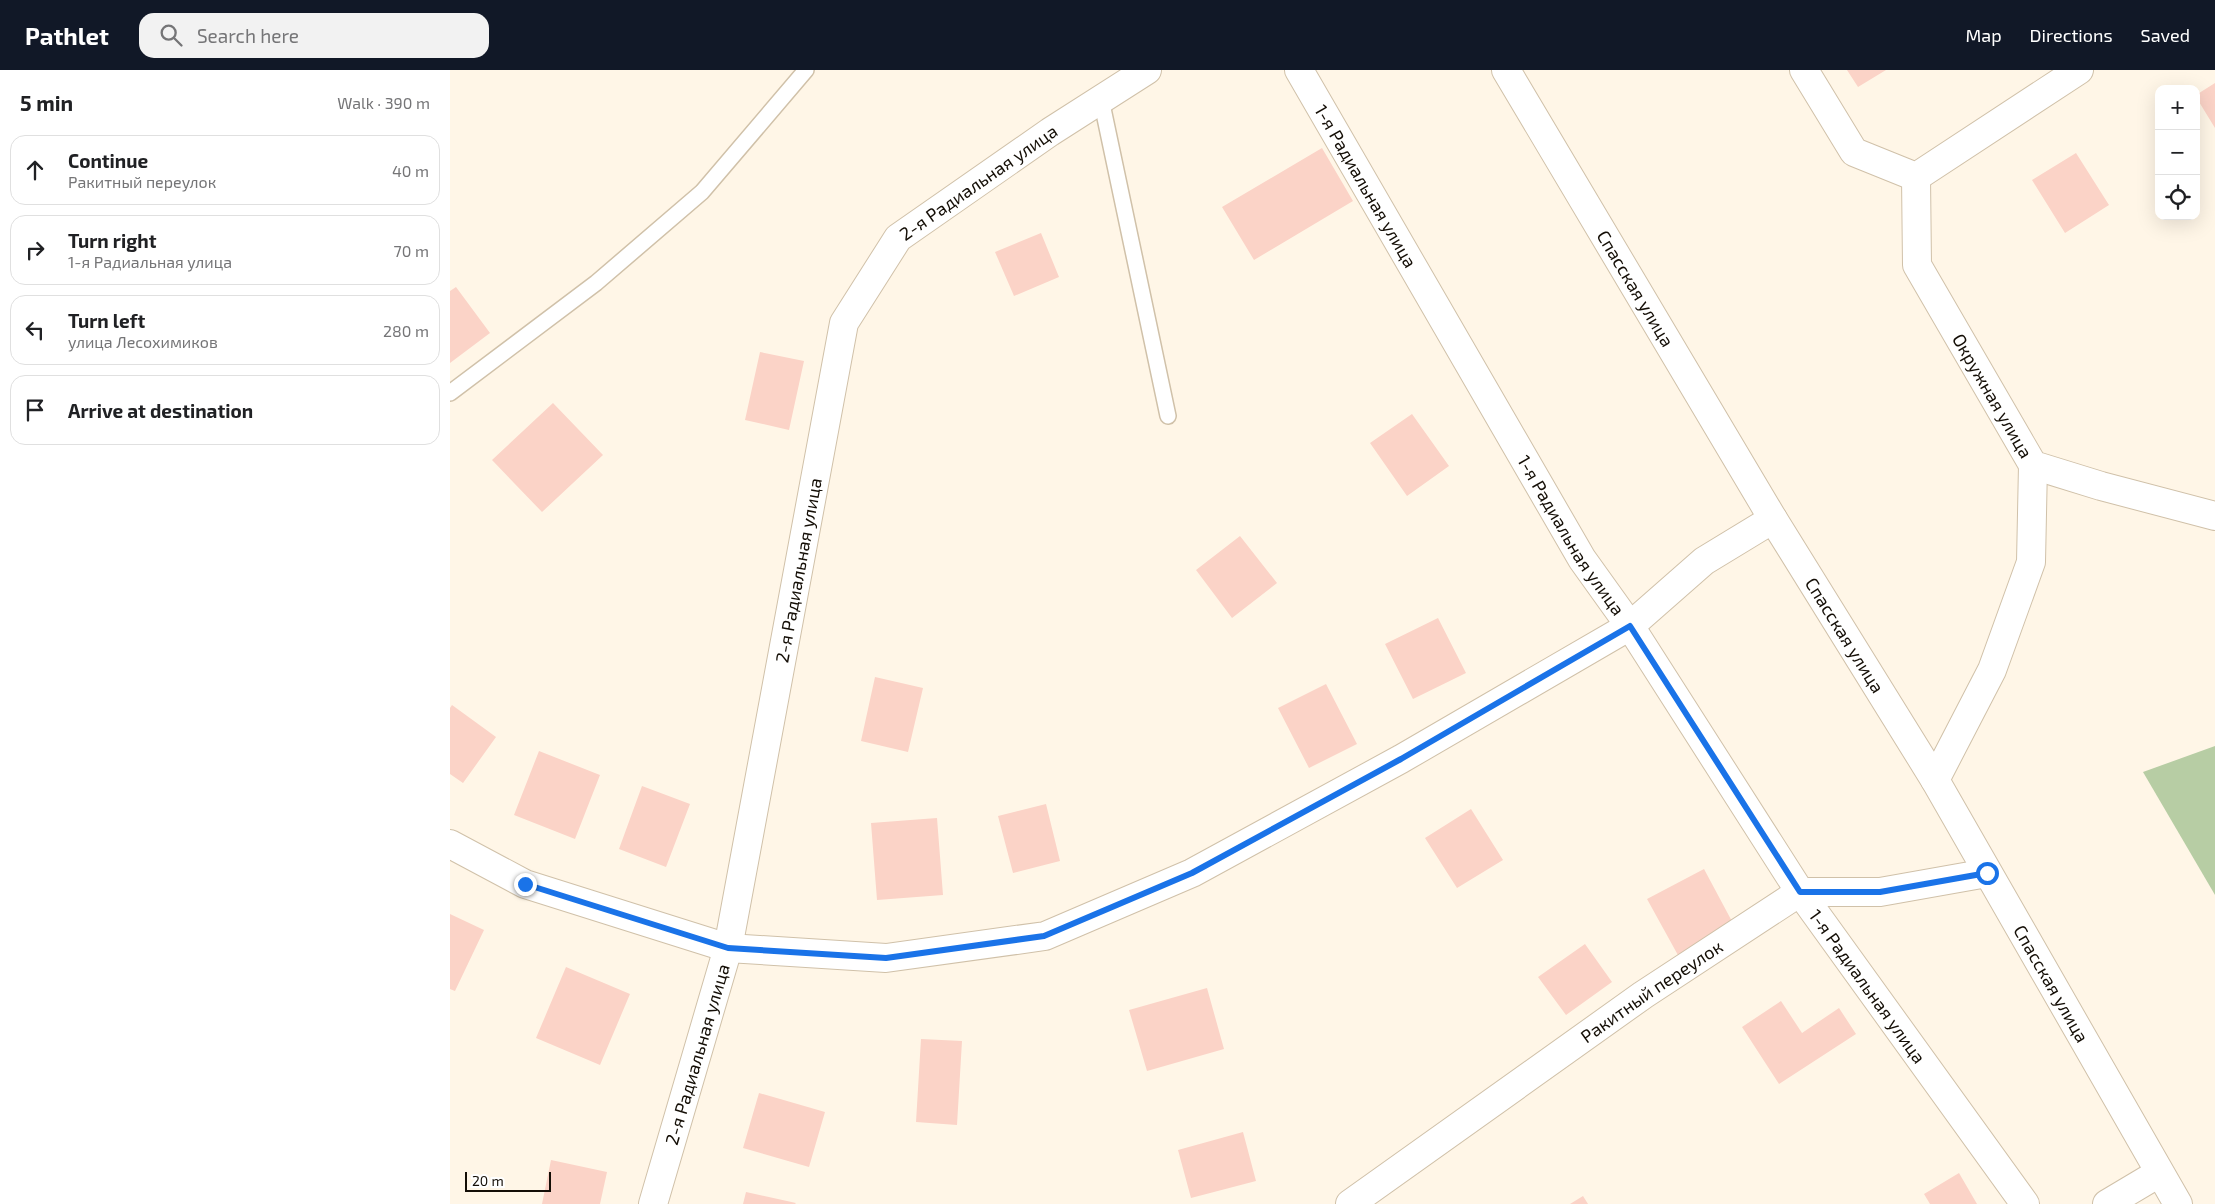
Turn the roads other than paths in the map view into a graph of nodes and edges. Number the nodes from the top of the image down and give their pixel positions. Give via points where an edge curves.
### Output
1 (806, 70) edge
2 (1147, 70) edge
3 (1299, 70) edge
4 (1506, 70) edge
5 (1804, 70) edge
6 (2079, 70) edge
7 (1101, 99) junction
8 (1916, 177) junction
9 (450, 393) edge
10 (1168, 416) dead end
11 (2033, 464) junction
12 (2215, 516) edge
13 (1774, 519) junction
14 (1630, 626) junction
15 (1934, 780) junction
16 (450, 844) edge
17 (1987, 873) junction
18 (1800, 892) junction
19 (728, 948) junction
20 (2159, 1173) junction
21 (653, 1204) edge
22 (1350, 1204) edge
23 (2025, 1204) edge
24 (2108, 1204) edge
25 (2178, 1204) edge

1 - 9 lane via 702,192 596,283
2 - 7 street, 2-я Радиальная улица
3 - 14 street, 1-я Радиальная улица via 1582,559
4 - 13 street, Спасская улица
5 - 8 street via 1854,152
6 - 8 street
7 - 10 lane
7 - 19 street, 2-я Радиальная улица via 898,238 844,323
8 - 11 street, Окружная улица via 1917,265
11 - 12 street, Окружная улица
11 - 15 street via 2031,562 1992,670
13 - 14 street via 1704,561
13 - 15 street, Спасская улица
14 - 18 street, 1-я Радиальная улица
14 - 19 street via 1401,759 1192,873 1044,936 886,958
15 - 17 street, Спасская улица
16 - 19 street via 525,884
17 - 18 street via 1880,892
17 - 20 street, Спасская улица
18 - 22 street, Ракитный переулок via 1643,995
18 - 23 street, 1-я Радиальная улица
19 - 21 street, 2-я Радиальная улица
20 - 24 street
20 - 25 street, Спасская улица

